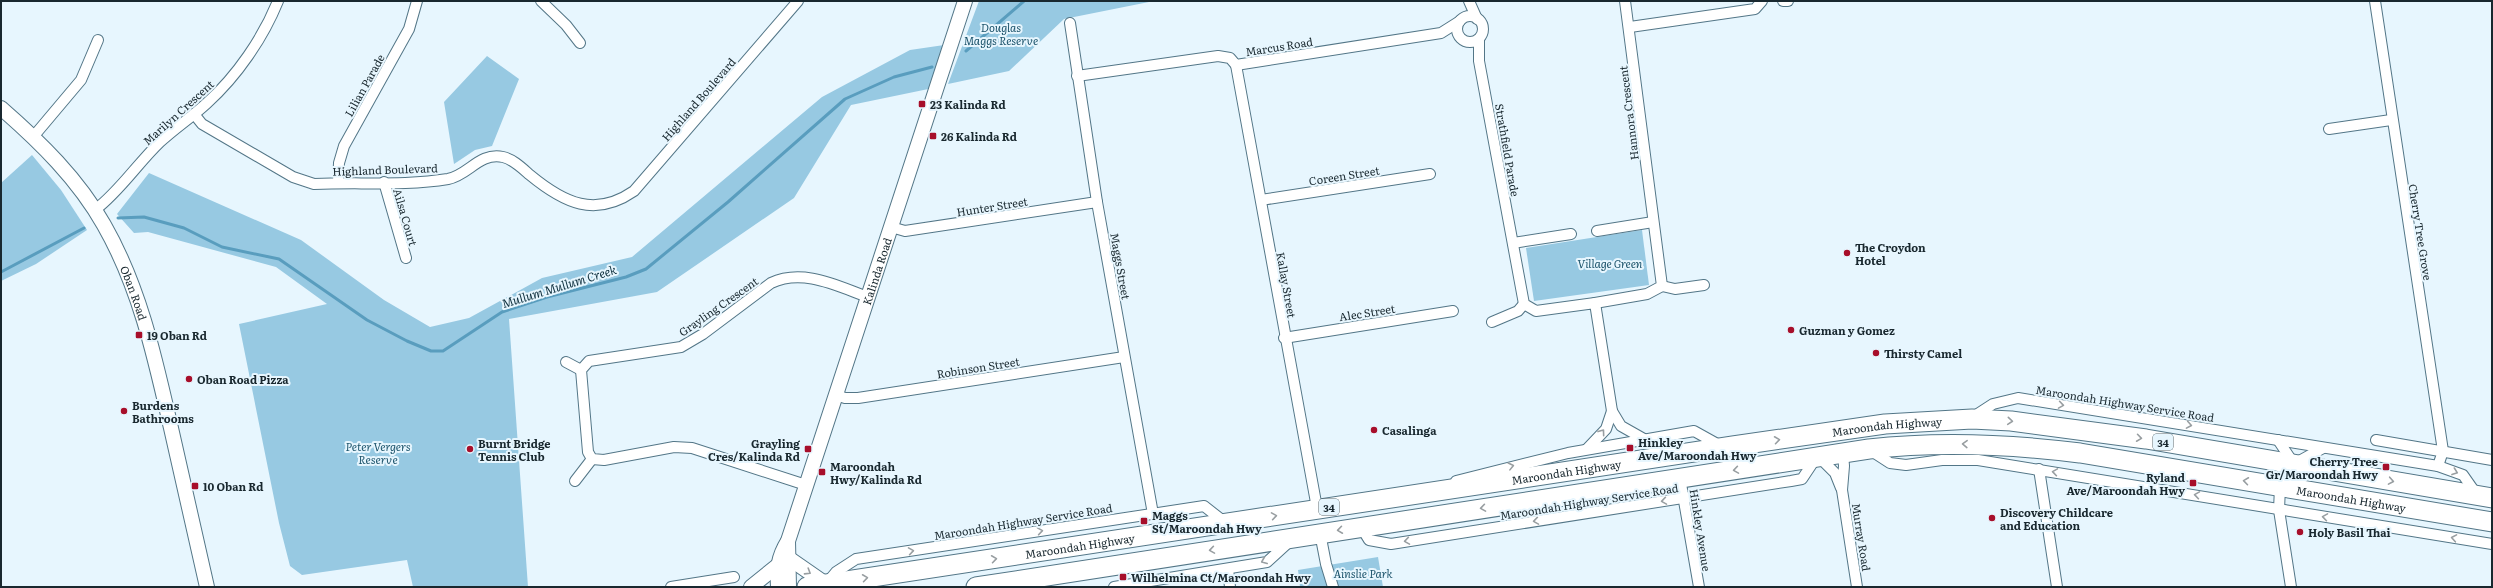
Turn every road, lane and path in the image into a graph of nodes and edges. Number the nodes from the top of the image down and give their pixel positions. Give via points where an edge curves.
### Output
1 (278, 1) edge
2 (417, 1) edge
3 (541, 1) edge
4 (798, 1) edge
5 (966, 1) edge
6 (1469, 1) edge
7 (1625, 1) edge
8 (1762, 1) edge
9 (1783, 1) edge
10 (1788, 1) edge
11 (2375, 1) edge
12 (1477, 19) junction
13 (1461, 20) junction
14 (1070, 22) dead end
15 (1630, 27) junction
16 (1441, 33) junction
17 (1479, 39) junction
18 (98, 40) dead end
19 (1463, 40) junction
20 (580, 44) dead end
21 (1479, 61) junction
22 (1236, 65) junction
23 (1077, 76) junction
24 (1, 108) edge
25 (194, 114) junction
26 (2391, 120) junction
27 (2329, 129) dead end
28 (33, 137) junction
29 (1430, 174) dead end
30 (384, 182) junction
31 (338, 183) junction
32 (1261, 200) junction
33 (1097, 202) junction
34 (95, 210) junction
35 (1653, 222) junction
36 (891, 228) junction
37 (1597, 231) dead end
38 (1571, 234) dead end
39 (1513, 243) junction
40 (406, 258) dead end
41 (1704, 285) dead end
42 (1662, 286) junction
43 (868, 297) junction
44 (1524, 304) junction
45 (1595, 304) junction
46 (1453, 311) dead end
47 (1492, 322) dead end
48 (1284, 338) junction
49 (1124, 357) junction
50 (566, 362) dead end
51 (581, 370) junction
52 (836, 396) junction
53 (1612, 411) junction
54 (1972, 418) junction
55 (1832, 432) junction
56 (1644, 439) junction
57 (2278, 440) junction
58 (2376, 440) dead end
59 (1724, 448) junction
60 (2323, 448) junction
61 (1587, 449) junction
62 (1869, 449) junction
63 (2443, 451) junction
64 (1843, 454) junction
65 (2229, 454) junction
66 (1818, 458) junction
67 (592, 459) junction
68 (2492, 460) edge
69 (2294, 464) junction
70 (2438, 466) junction
71 (2039, 469) junction
72 (1680, 478) junction
73 (2226, 478) junction
74 (574, 481) dead end
75 (806, 485) junction
76 (2280, 487) junction
77 (1842, 490) junction
78 (1420, 494) junction
79 (2485, 497) edge
80 (1684, 498) junction
81 (1317, 508) junction
82 (2279, 510) junction
83 (1153, 514) junction
84 (2492, 522) edge
85 (1227, 524) junction
86 (1361, 527) junction
87 (1320, 533) junction
88 (1294, 537) junction
89 (788, 541) junction
90 (2492, 544) edge
91 (790, 559) junction
92 (777, 566) junction
93 (1228, 569) junction
94 (734, 577) dead end
95 (826, 584) junction
96 (206, 587) edge
97 (671, 587) edge
98 (751, 587) edge
99 (778, 587) edge
100 (789, 587) edge
101 (807, 587) edge
102 (976, 587) edge
103 (1114, 587) edge
104 (1230, 587) edge
105 (1334, 587) edge
106 (1699, 587) edge
107 (1857, 587) edge
108 (2057, 587) edge
109 (2291, 587) edge

1 - 25 street, Marilyn Crescent via 243,62 226,85
2 - 31 street, Lilian Parade via 409,29 344,146 339,162
3 - 20 street via 566,25
4 - 30 street, Highland Boulevard via 634,190 613,202 585,206 557,196 513,161 501,156 486,157 450,179
5 - 36 street, Kalinda Road
6 - 12 street
6 - 13 street
7 - 15 street, Hannora Crescent
8 - 15 street via 1755,9
9 - 10 street
11 - 26 street, Cherry Tree Grove
12 - 13 street via 1469,17
12 - 17 street via 1482,31
13 - 16 street, Marcus Road
13 - 19 street via 1457,33
14 - 23 street, Maggs Street
15 - 35 street, Hannora Crescent
16 - 19 street, Marcus Road
16 - 22 street, Marcus Road
17 - 19 street via 1472,42
17 - 21 street, Strathfield Parade
18 - 28 street via 81,80
19 - 21 street, Strathfield Parade
21 - 39 street, Strathfield Parade
22 - 23 street, Marcus Road via 1230,58 1218,56
22 - 32 street, Kallay Street
23 - 33 street, Maggs Street
24 - 28 street, Oban Road
25 - 31 street, Highland Boulevard via 202,124 293,177 314,184
25 - 34 street, Marilyn Crescent via 160,142
26 - 27 street
26 - 63 street, Cherry Tree Grove
28 - 34 street, Oban Road via 71,178
29 - 32 street, Coreen Street
30 - 31 street, Highland Boulevard
30 - 40 street, Ailsa Court
32 - 48 street, Kallay Street
33 - 36 street, Hunter Street via 905,232
33 - 49 street, Maggs Street
34 - 96 street, Oban Road via 120,256 142,311
35 - 37 street
35 - 42 street, Hannora Crescent
36 - 43 street, Kalinda Road
38 - 39 street
39 - 44 street, Strathfield Parade
41 - 42 street via 1675,289
42 - 45 street via 1647,294
43 - 51 street, Grayling Crescent via 818,280 793,276 780,278 681,347 589,361
43 - 52 street, Kalinda Road
44 - 45 street via 1536,310
44 - 47 street via 1518,311
45 - 53 street
46 - 48 street, Alec Street
48 - 81 street, Kallay Street
49 - 52 street, Robinson Street via 858,398
49 - 83 street, Maggs Street
50 - 51 street
51 - 67 street via 588,452
52 - 75 street, Kalinda Road
53 - 56 street via 1621,426
61 -> 53 street via 1606,429
54 - 55 highway, Maroondah Highway / 34 via 1885,424
54 -> 57 street, Maroondah Highway Service Road via 1993,404 2018,398
54 -> 65 highway, Maroondah Highway / 34 via 2138,438
59 -> 55 highway, Maroondah Highway / 34
55 - 64 highway
56 - 59 street via 1694,430
56 - 61 street
57 - 60 street, Maroondah Highway Service Road
57 - 69 street
58 - 63 street
59 - 78 highway, Maroondah Highway / 34
60 - 69 street
60 - 70 street, Maroondah Highway Service Road
78 -> 61 street via 1462,478
62 - 64 highway, Maroondah Highway / 34
62 - 71 street via 1890,463 1906,465 1942,460 1978,460
73 -> 62 highway, Maroondah Highway / 34 via 2080,452 2020,446 1951,443
63 - 68 street
63 - 70 street, Cherry Tree Grove
64 - 66 highway, Maroondah Highway / 34
64 - 77 street, Murray Road
65 - 69 highway, Maroondah Highway / 34
65 - 73 highway
66 -> 72 highway, Maroondah Highway / 34
66 - 77 street, Murray Road via 1835,473
66 - 80 street, Maroondah Highway Service Road via 1802,479
67 - 74 street
67 - 75 street via 604,460 674,447 692,448
69 -> 79 highway, Maroondah Highway / 34
70 -> 79 street, Maroondah Highway Service Road via 2463,475
82 -> 71 street
71 - 108 street
72 - 80 street, Hinkley Avenue
72 -> 86 highway, Maroondah Highway / 34
76 -> 73 highway, Maroondah Highway / 34
75 - 89 street, Kalinda Road
76 - 82 street
76 - 84 highway, Maroondah Highway / 34
77 - 107 street, Murray Road
78 - 81 highway, Maroondah Highway / 34
80 -> 86 street, Maroondah Highway Service Road via 1391,544 1369,540
80 - 106 street, Hinkley Avenue
85 -> 81 highway, Maroondah Highway / 34
81 - 87 highway
90 -> 82 street
82 - 109 street
83 - 85 street, Maroondah Highway Service Road via 1204,506
95 -> 83 street, Maroondah Highway Service Road via 836,572 856,559
95 -> 85 highway, Maroondah Highway / 34
86 -> 87 highway, Maroondah Highway / 34
87 - 88 highway, Maroondah Highway / 34
87 - 105 street
88 -> 93 street via 1267,562
88 -> 102 highway, Maroondah Highway / 34
89 - 91 street, Kalinda Road
89 - 92 street, Kalinda Road via 780,554
91 -> 95 street
91 - 100 street, Kalinda Road
92 - 98 street
92 - 99 street, Kalinda Road
93 - 103 street
93 - 104 street
94 - 97 street
95 - 101 highway, Maroondah Highway / 34

